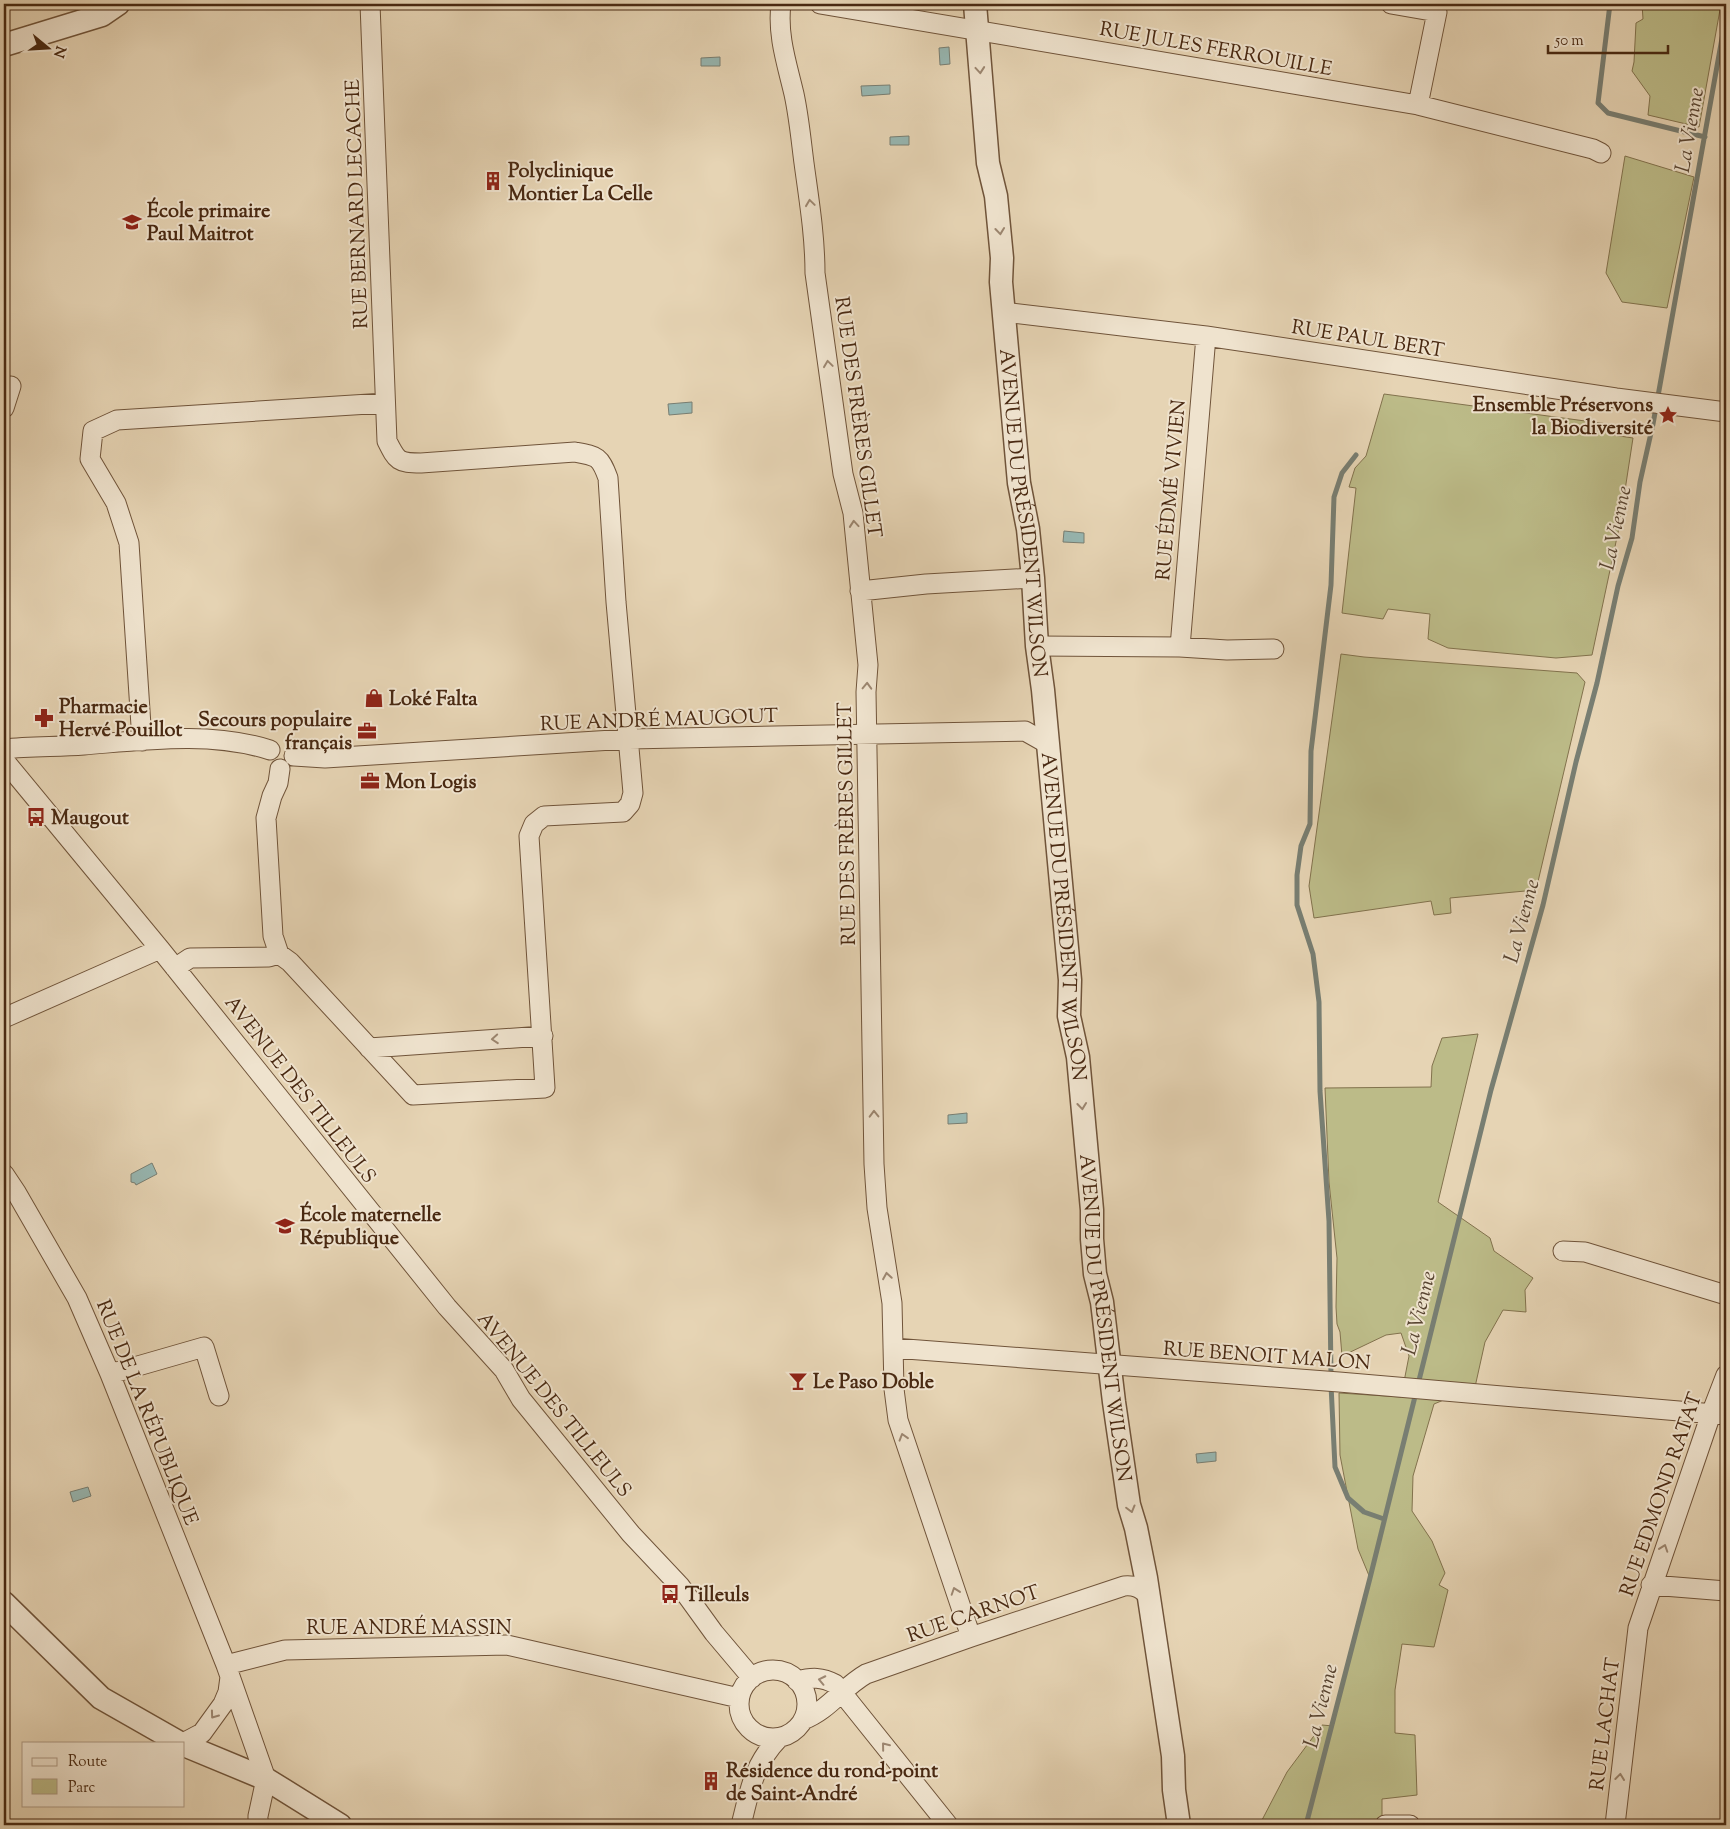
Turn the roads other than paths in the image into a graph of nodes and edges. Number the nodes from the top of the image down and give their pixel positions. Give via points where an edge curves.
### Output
1 (118, 4) edge
2 (370, 4) edge
3 (781, 4) edge
4 (820, 4) edge
5 (975, 4) edge
6 (1391, 4) edge
7 (977, 30) junction
8 (4, 45) edge
9 (1418, 105) junction
10 (1601, 153) dead end
11 (1003, 312) junction
12 (1206, 336) junction
13 (11, 386) dead end
14 (385, 403) junction
15 (4, 408) edge
16 (1726, 412) edge
17 (1033, 578) junction
18 (860, 591) junction
19 (1037, 646) junction
20 (1180, 647) junction
21 (1274, 649) dead end
22 (1045, 711) junction
23 (1025, 731) junction
24 (868, 735) junction
25 (629, 740) junction
26 (142, 741) junction
27 (1048, 744) junction
28 (4, 750) edge
29 (270, 750) junction
30 (294, 756) junction
31 (280, 769) junction
32 (7, 770) edge
33 (160, 949) junction
34 (279, 954) junction
35 (176, 968) junction
36 (4, 1018) edge
37 (543, 1036) junction
38 (369, 1048) junction
39 (4, 1174) edge
40 (10, 1196) edge
41 (1563, 1251) dead end
42 (1726, 1295) edge
43 (893, 1348) junction
44 (1110, 1365) junction
45 (110, 1374) junction
46 (1726, 1375) edge
47 (220, 1396) dead end
48 (1718, 1414) edge
49 (1143, 1562) junction
50 (1651, 1585) junction
51 (1124, 1586) junction
52 (1726, 1590) edge
53 (1148, 1595) junction
54 (4, 1603) edge
55 (1638, 1628) joint
56 (971, 1637) junction
57 (228, 1671) junction
58 (752, 1678) junction
59 (798, 1680) junction
60 (842, 1692) junction
61 (739, 1698) junction
62 (803, 1720) junction
63 (748, 1727) junction
64 (779, 1738) junction
65 (180, 1742) edge
66 (184, 1742) edge
67 (185, 1744) edge
68 (755, 1771) junction
69 (266, 1779) junction
70 (258, 1825) edge
71 (340, 1825) edge
72 (741, 1825) edge
73 (948, 1825) edge
74 (1179, 1825) edge
75 (1385, 1825) edge
76 (1410, 1825) edge
77 (1615, 1825) edge

1 - 8 street via 102,15
2 - 14 street, RUE BERNARD LECACHE
18 -> 3 street, RUE DES FRÈRES GILLET via 853,513 843,474 815,273 815,240 799,126 780,23
4 - 7 street, RUE JULES FERROUILLE
5 - 7 street, AVENUE DU PRÉSIDENT WILSON
6 - 9 street via 1437,12
7 - 9 street, RUE JULES FERROUILLE
7 -> 11 street, AVENUE DU PRÉSIDENT WILSON via 988,163 996,196 1002,258
9 - 10 street, RUE JULES FERROUILLE
11 - 12 street, RUE PAUL BERT
11 - 17 street, AVENUE DU PRÉSIDENT WILSON via 1019,483
12 - 16 street, RUE PAUL BERT
12 - 20 street, RUE ÉDMÉ VIVIEN
13 - 15 street
14 - 25 street, RUE BERNARD LECACHE via 387,441 394,456 405,463 576,452 592,455 602,462 608,478
14 - 26 street via 117,420 93,431 90,459 116,503 129,544
17 - 18 street
17 - 19 street, AVENUE DU PRÉSIDENT WILSON
24 -> 18 street, RUE DES FRÈRES GILLET via 868,665
19 - 20 street
19 - 22 street, AVENUE DU PRÉSIDENT WILSON
20 - 21 street
22 - 23 street
22 - 27 street, AVENUE DU PRÉSIDENT WILSON
23 - 24 street, RUE ANDRÉ MAUGOUT
23 - 27 street
24 - 25 street, RUE ANDRÉ MAUGOUT
43 -> 24 street, RUE DES FRÈRES GILLET via 892,1303 877,1208 874,1164
25 - 30 street, RUE ANDRÉ MAUGOUT via 325,758
25 - 37 street, RUE BERNARD LECACHE via 633,793 630,804 622,812 544,816 534,824 529,836
26 - 28 street
26 - 29 street via 220,739
27 -> 44 street, AVENUE DU PRÉSIDENT WILSON via 1070,980 1069,1016 1078,1057 1095,1274
29 - 30 street via 275,745 285,744 292,749
29 - 31 street via 272,766
30 - 31 street via 292,764
31 - 34 street via 266,818 273,936
32 - 33 street, AVENUE DES TILLEULS
33 - 35 street, AVENUE DES TILLEULS
33 - 36 street
34 - 35 street via 269,957 190,958
34 - 38 street
35 - 58 street, AVENUE DES TILLEULS via 447,1307 504,1370 521,1399 631,1534 680,1586
37 -> 38 street
37 - 38 street via 545,1088 413,1095
39 - 40 street, RUE DE LA RÉPUBLIQUE
40 - 45 street, RUE DE LA RÉPUBLIQUE via 77,1298
41 - 42 street via 1585,1252
43 - 44 street, RUE BENOIT MALON
56 -> 43 street, RUE DES FRÈRES GILLET via 898,1420
44 - 48 street, RUE BENOIT MALON
44 -> 49 street, AVENUE DU PRÉSIDENT WILSON via 1129,1505
45 - 47 street via 204,1347
45 - 57 street, RUE DE LA RÉPUBLIQUE
46 - 48 street, RUE EDMOND RATAT
50 -> 48 street, RUE EDMOND RATAT
49 - 51 street, RUE CARNOT via 1140,1572
49 - 53 street, AVENUE DU PRÉSIDENT WILSON
50 - 52 street
50 - 55 street, RUE EDMOND RATAT
51 - 53 street via 1133,1585
51 - 56 street, RUE CARNOT
53 - 74 street, AVENUE DU PRÉSIDENT WILSON via 1173,1756
54 - 65 street via 101,1698
77 -> 55 street, RUE LACHAT
56 - 60 street, RUE CARNOT via 866,1674
57 - 61 street, RUE ANDRÉ MASSIN via 285,1650 507,1645
57 -> 66 street via 228,1692 223,1704 202,1733
57 - 69 street, RUE DE LA RÉPUBLIQUE
58 - 59 street via 775,1670
58 - 61 street
60 -> 59 street via 827,1680
59 - 62 street via 807,1703
60 - 62 street, RUE CARNOT via 815,1715
73 -> 60 street
61 - 63 street via 742,1719
62 - 64 street via 793,1732
63 - 64 street via 762,1736
63 - 68 street
64 - 68 street
67 - 69 street
68 - 72 street
69 - 70 street
69 - 71 street
75 - 76 street

